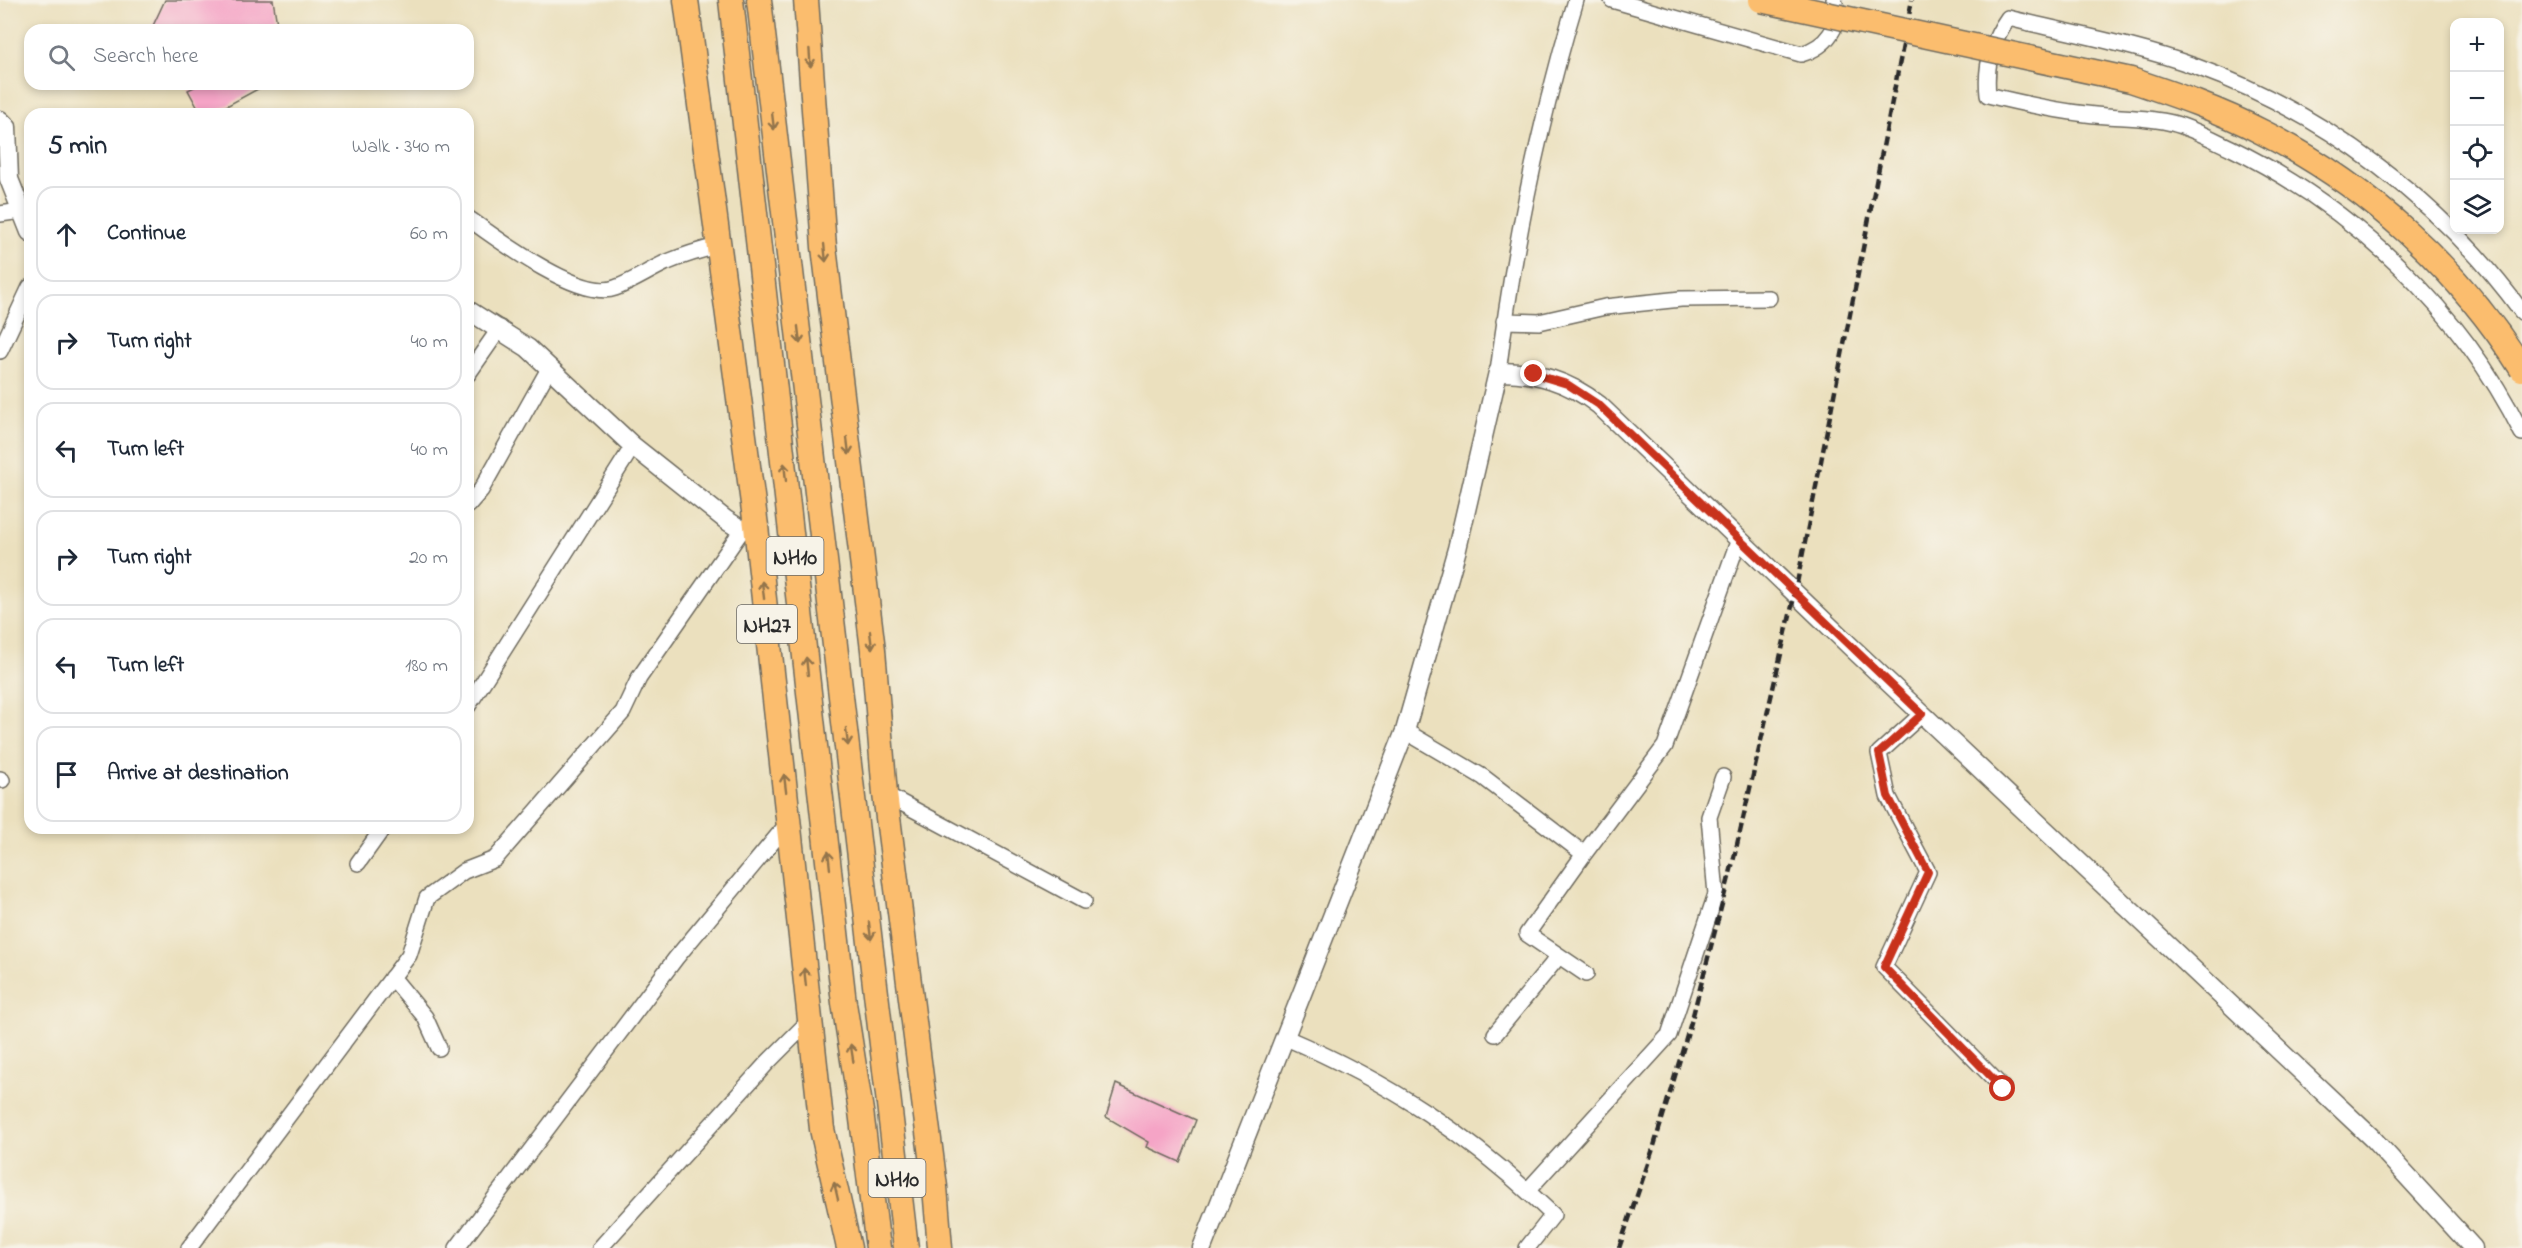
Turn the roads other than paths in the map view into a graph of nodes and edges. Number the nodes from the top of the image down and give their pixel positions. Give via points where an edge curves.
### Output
1 (686, 0) edge
2 (731, 0) edge
3 (759, 0) edge
4 (806, 0) edge
5 (1576, 0) edge
6 (1612, 0) edge
7 (1761, 0) edge
8 (1834, 0) edge
9 (0, 120) edge
10 (21, 211) junction
11 (0, 214) edge
12 (24, 218) edge
13 (474, 222) edge
14 (718, 246) junction
15 (1769, 298) dead end
16 (24, 300) edge
17 (2522, 312) edge
18 (474, 313) edge
19 (1504, 321) junction
20 (500, 328) junction
21 (0, 351) edge
22 (474, 365) edge
23 (550, 367) junction
24 (2522, 369) edge
25 (1498, 372) junction
26 (2522, 433) edge
27 (633, 446) junction
28 (474, 498) edge
29 (749, 528) junction
30 (1739, 540) junction
31 (474, 697) edge
32 (1922, 714) junction
33 (1405, 730) junction
34 (1723, 777) dead end
35 (885, 794) junction
36 (790, 822) junction
37 (379, 834) edge
38 (1584, 854) junction
39 (358, 863) dead end
40 (1084, 901) dead end
41 (1558, 956) junction
42 (1586, 974) dead end
43 (392, 977) junction
44 (809, 1021) junction
45 (1495, 1034) dead end
46 (1284, 1037) junction
47 (439, 1048) dead end
48 (2003, 1089) dead end
49 (1528, 1190) junction
50 (189, 1248) edge
51 (457, 1248) edge
52 (600, 1248) edge
53 (849, 1248) edge
54 (878, 1248) edge
55 (906, 1248) edge
56 (940, 1248) edge
57 (1202, 1248) edge
58 (1527, 1248) edge
59 (2473, 1248) edge

1 - 14 highway, NH27
54 -> 2 highway, NH10 via 844,1003
3 -> 55 highway, NH10
4 -> 35 highway via 824,247 873,650
5 - 19 street via 1532,164
6 - 8 street via 1802,54 1820,46 1832,31 1837,13
7 - 24 highway, bridge via 2131,80 2188,99 2262,132 2335,174 2402,226 2499,332
9 - 10 street via 7,127 9,179
10 - 11 street
10 - 12 street
13 - 14 street via 564,279 591,290 613,289 666,263
14 - 29 highway, NH27
15 - 19 street via 1671,300 1539,322
16 - 21 street
17 - 26 street via 2482,261 2420,200 2351,146 2276,102 2155,53 2008,18 2000,30 1988,62 1988,95 2064,111 2173,123 2287,178 2355,227 2445,316 2495,385
18 - 20 street
19 - 25 street
20 - 22 street
20 - 23 street
23 - 27 street
23 - 28 street
25 - 30 street via 1549,377 1584,393
25 - 33 street via 1457,549
27 - 29 street via 726,520
27 - 31 street
36 -> 29 highway, NH27
29 - 43 street via 639,678 623,712 495,859 464,871 427,898 409,955
30 - 32 street
30 - 38 street via 1665,746
32 - 48 street via 1879,753 1888,796 1928,872 1884,967
32 - 59 street via 2372,1138
33 - 38 street via 1483,777
33 - 46 street
34 - 49 street via 1709,817 1716,894 1669,1035
35 - 40 street
35 - 56 highway
44 -> 36 highway, NH27
36 - 51 street via 676,958
37 - 39 street
38 - 41 street via 1527,934
41 - 42 street
41 - 45 street
43 - 47 street via 425,1017
43 - 50 street
44 - 52 street
53 -> 44 highway, NH27 via 822,1129
46 - 49 street via 1407,1098 1482,1151
46 - 57 street
49 - 58 street via 1554,1215

